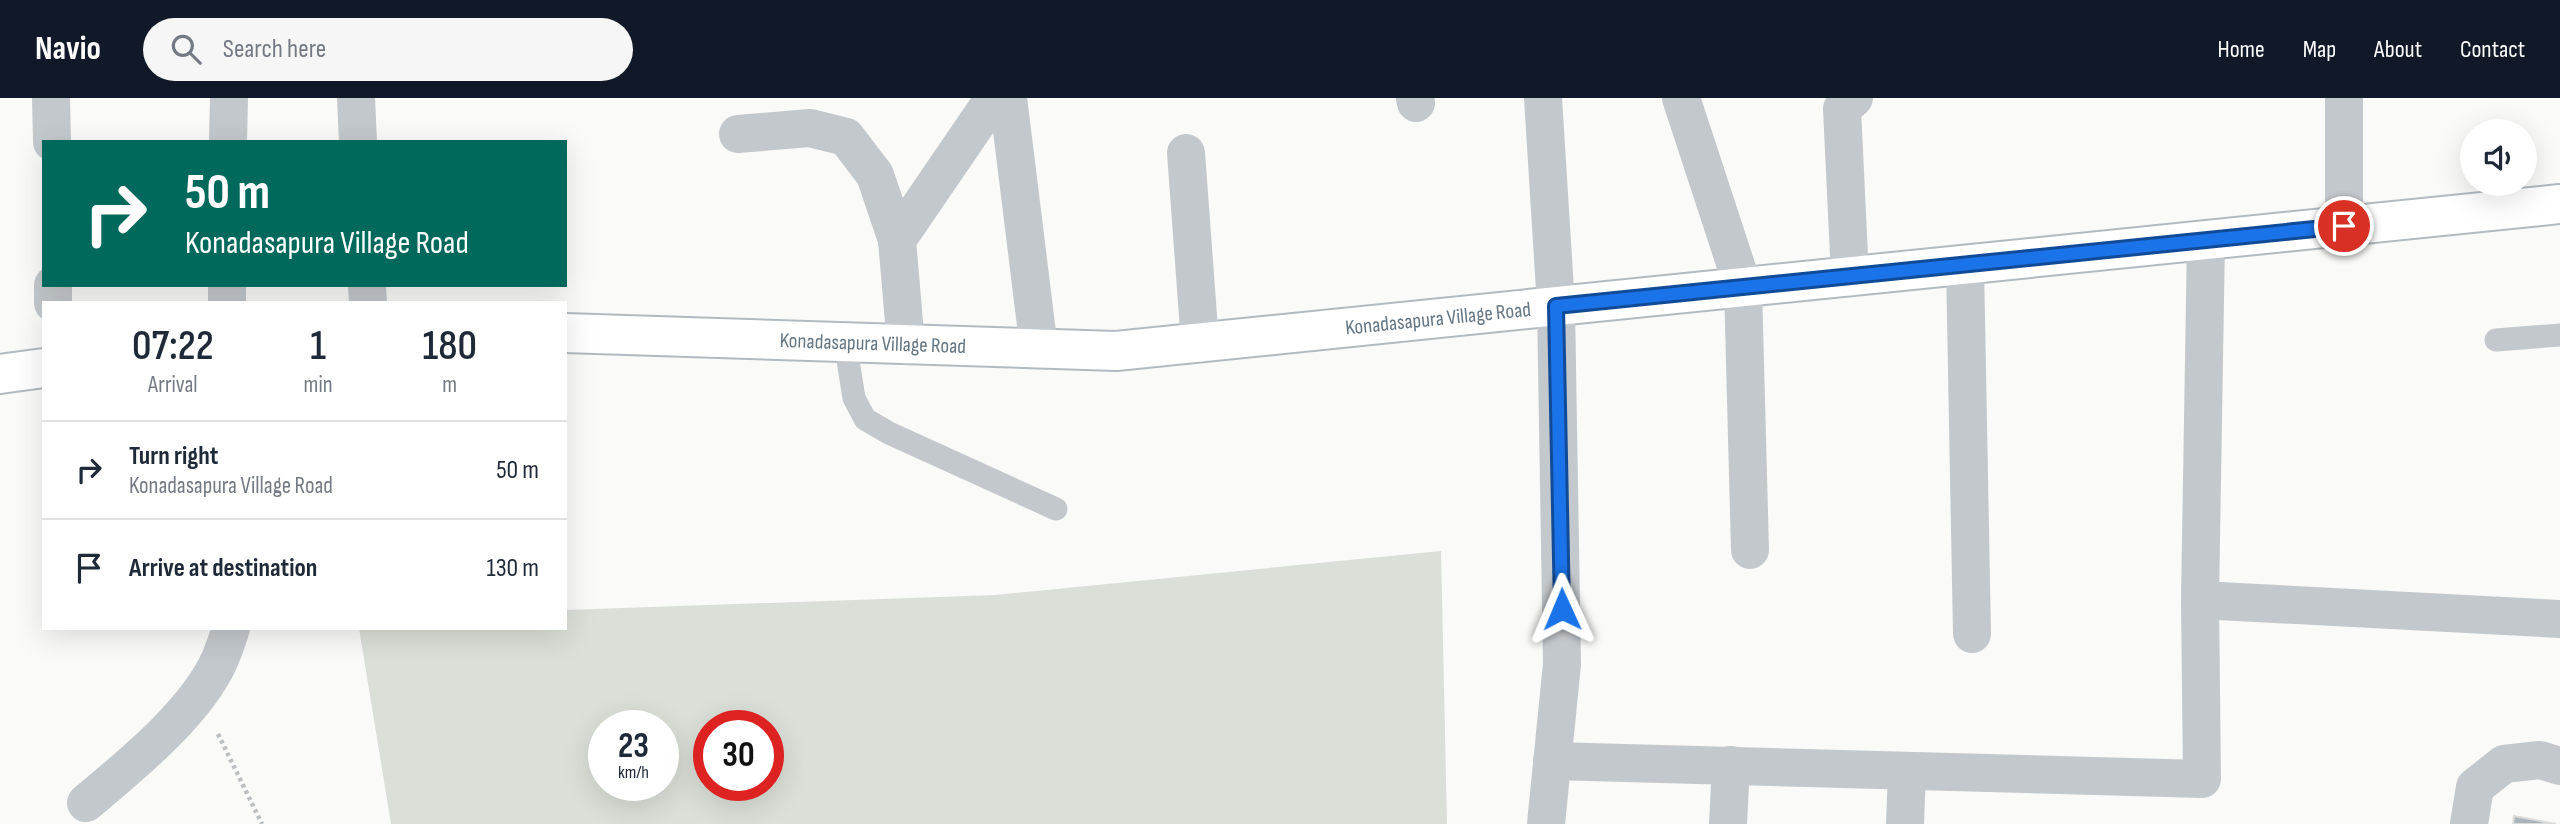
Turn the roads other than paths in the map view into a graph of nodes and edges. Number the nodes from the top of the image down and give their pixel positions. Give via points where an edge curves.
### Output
1 (51, 98) edge
2 (229, 98) edge
3 (356, 98) edge
4 (994, 98) edge
5 (1008, 98) edge
6 (1543, 98) edge
7 (1681, 98) edge
8 (1854, 98) edge
9 (2344, 98) edge
10 (738, 134) dead end
11 (51, 140) edge
12 (228, 140) edge
13 (359, 140) edge
14 (1186, 153) dead end
15 (2560, 204) edge
16 (2344, 226) junction
17 (897, 240) junction
18 (2206, 240) junction
19 (1965, 265) junction
20 (1850, 276) junction
21 (1743, 287) junction
22 (1556, 306) junction
23 (567, 333) edge
24 (2560, 335) edge
25 (2496, 340) dead end
26 (845, 342) junction
27 (1200, 343) junction
28 (906, 345) junction
29 (1039, 349) junction
30 (42, 368) edge
31 (0, 374) edge
32 (1056, 509) dead end
33 (1750, 550) dead end
34 (2200, 600) junction
35 (2560, 619) edge
36 (230, 630) edge
37 (1972, 634) dead end
38 (1552, 761) junction
39 (1731, 765) junction
40 (2560, 766) edge
41 (1907, 772) junction
42 (86, 803) dead end
43 (1546, 824) edge
44 (1728, 824) edge
45 (1905, 824) edge
46 (2469, 824) edge

1 - 11 street
2 - 12 street
3 - 13 street
4 - 17 street
5 - 29 street
6 - 22 street
7 - 21 street
8 - 20 street via 1842,109
9 - 16 street
10 - 17 street via 810,128 846,137 875,175
14 - 27 street
15 - 16 street, Konadasapura Village Road
16 - 18 street, Konadasapura Village Road
17 - 28 street
18 - 19 street, Konadasapura Village Road
18 - 34 street
19 - 20 street, Konadasapura Village Road
19 - 37 street
20 - 21 street, Konadasapura Village Road
21 - 22 street, Konadasapura Village Road
21 - 33 street
22 - 27 street, Konadasapura Village Road
22 - 38 street via 1562,664
23 - 26 street, Konadasapura Village Road
24 - 25 lane
26 - 28 street, Konadasapura Village Road
26 - 32 lane via 854,398 866,419
27 - 29 street, Konadasapura Village Road via 1116,351
28 - 29 street, Konadasapura Village Road
30 - 31 street
34 - 35 street
34 - 41 street via 2202,779
36 - 42 street via 219,661 174,723
38 - 39 street
38 - 43 street
39 - 41 street
39 - 44 street
40 - 46 street via 2540,760 2504,764 2475,788
41 - 45 street

